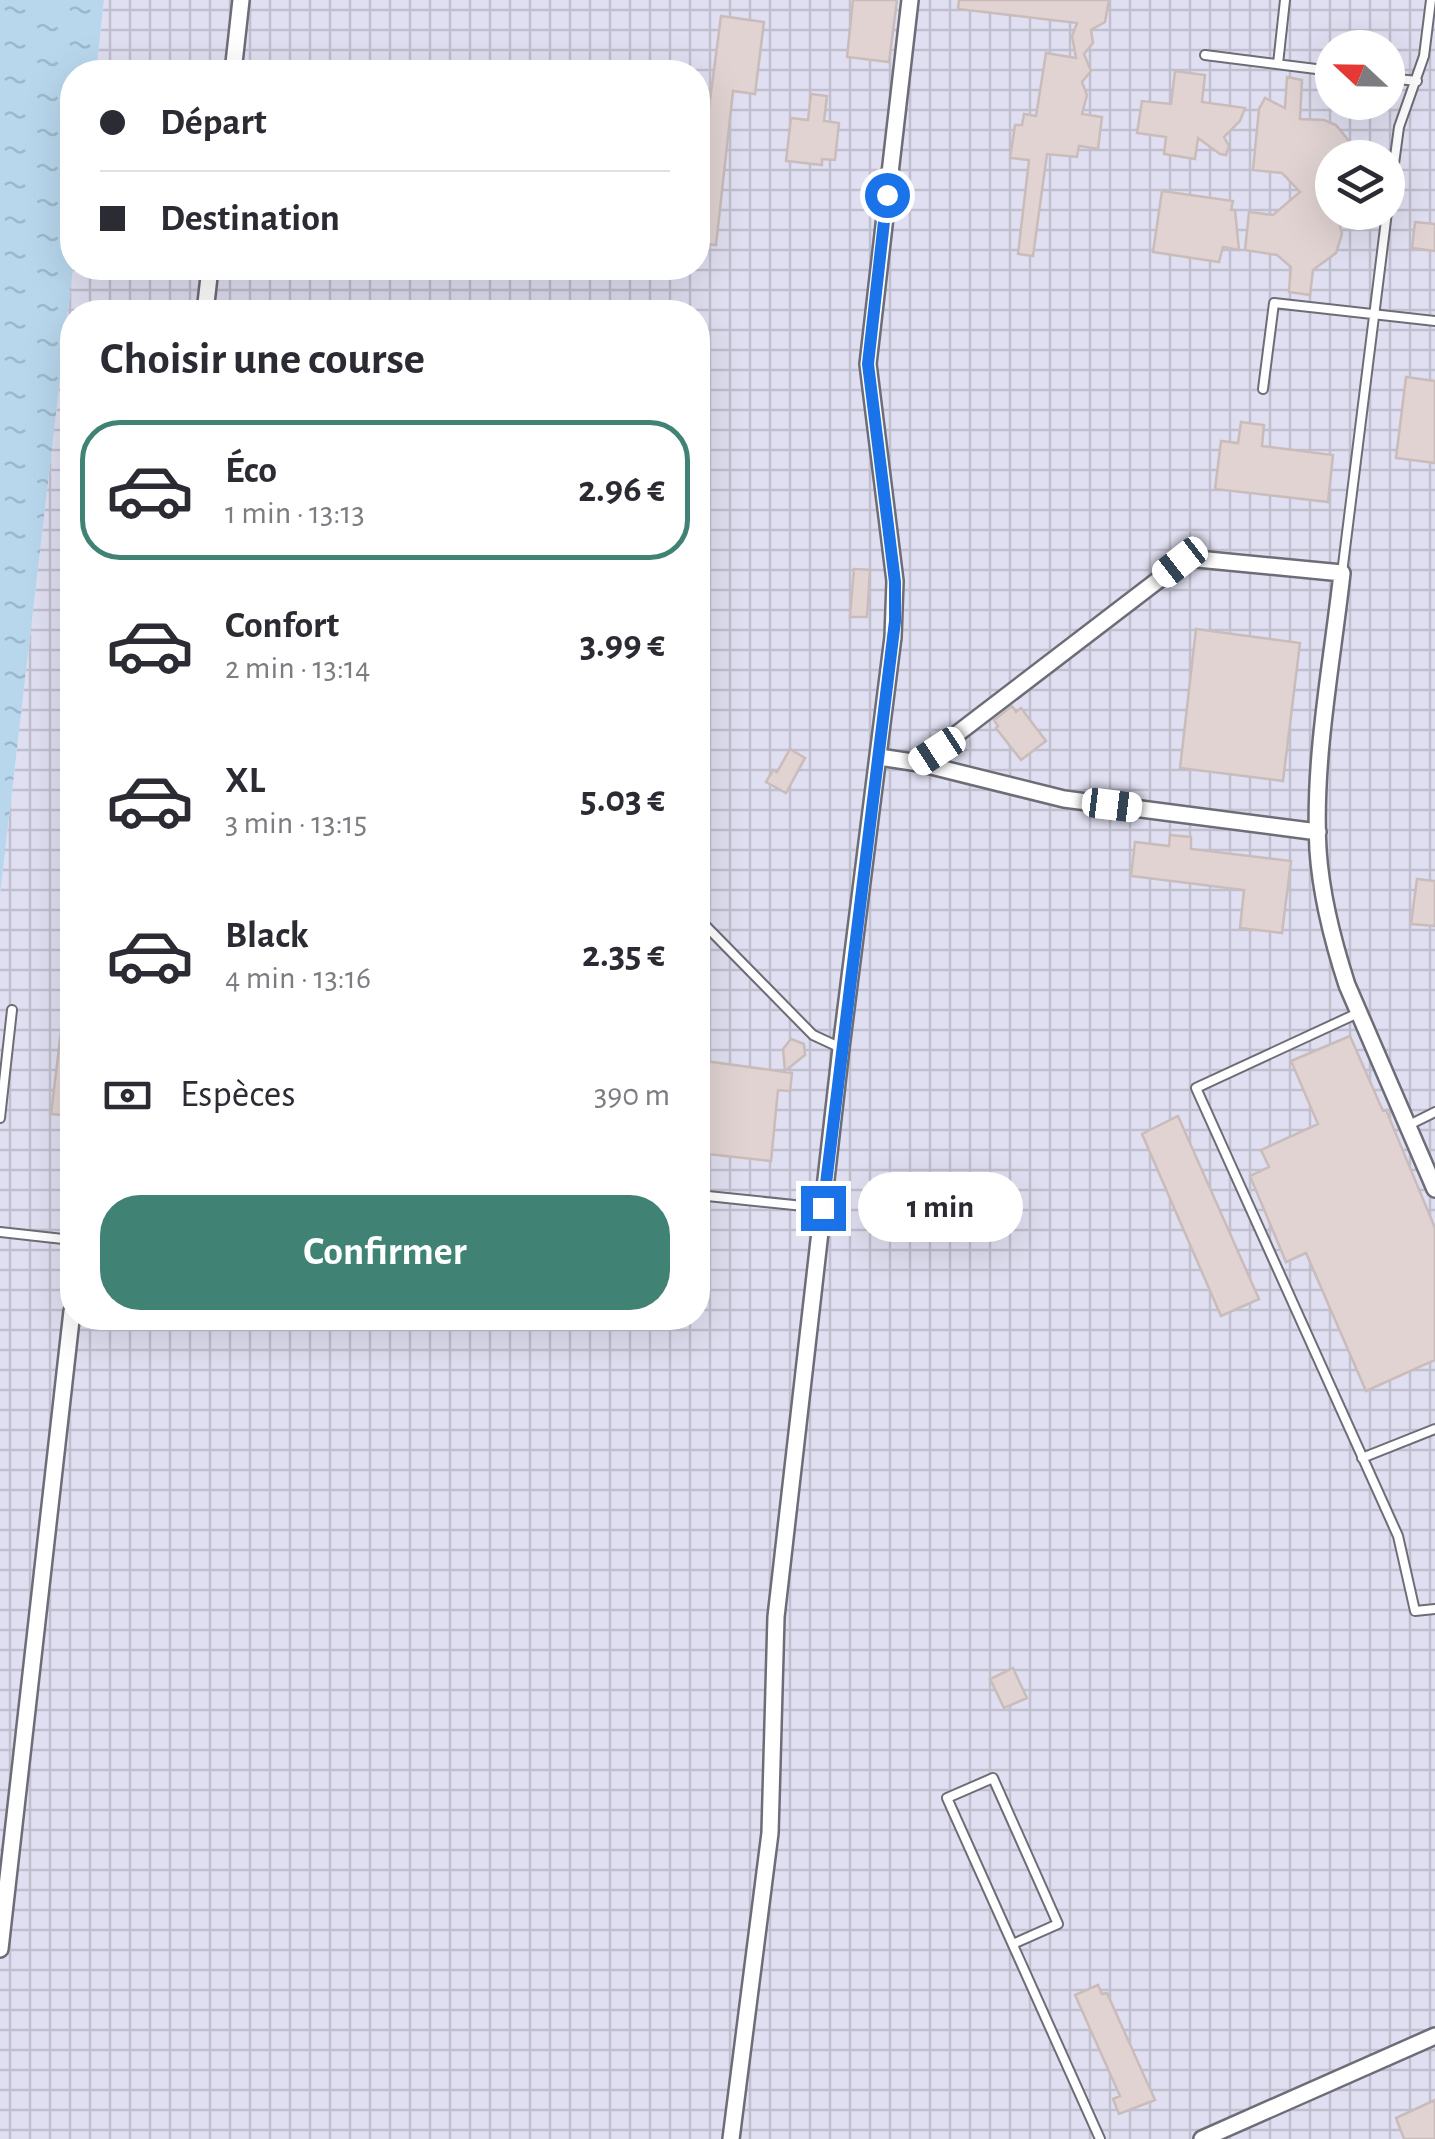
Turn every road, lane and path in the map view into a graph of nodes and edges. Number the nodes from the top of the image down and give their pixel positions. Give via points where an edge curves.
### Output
1 (242, 0) edge
2 (910, 0) edge
3 (1285, 0) edge
4 (1432, 0) edge
5 (1205, 55) dead end
6 (234, 60) edge
7 (1278, 64) junction
8 (1315, 69) edge
9 (1405, 80) edge
10 (1417, 81) junction
11 (1397, 140) edge
12 (1384, 230) edge
13 (1374, 314) junction
14 (1435, 322) edge
15 (1263, 389) dead end
16 (1342, 573) junction
17 (879, 757) junction
18 (919, 763) junction
19 (1318, 832) junction
20 (710, 930) edge
21 (12, 1010) dead end
22 (1358, 1012) junction
23 (841, 1048) junction
24 (1435, 1112) edge
25 (0, 1118) edge
26 (1407, 1126) junction
27 (1435, 1188) edge
28 (710, 1196) edge
29 (823, 1208) junction
30 (0, 1232) edge
31 (60, 1239) edge
32 (70, 1330) edge
33 (1435, 1429) edge
34 (1362, 1458) junction
35 (1435, 1609) edge
36 (1013, 1944) junction
37 (0, 1949) edge
38 (1435, 2036) edge
39 (731, 2139) edge
40 (1100, 2139) edge
41 (1202, 2139) edge

1 - 6 street
2 - 17 street via 868,351 895,582
3 - 7 lane
4 - 10 lane
5 - 7 lane
7 - 8 lane
9 - 10 lane
10 - 11 lane
12 - 13 lane
13 - 14 lane
13 - 15 lane via 1274,303
13 - 16 lane
16 - 18 street via 1187,558
16 - 19 street
17 - 18 street
17 - 23 street
18 - 19 street via 1078,801
19 - 22 street via 1332,935
20 - 23 lane via 813,1035
21 - 25 lane
22 - 26 street
22 - 34 lane via 1196,1088
23 - 29 street
24 - 26 lane
26 - 27 street
28 - 29 lane
29 - 39 street via 774,1634 774,1785 764,1892
30 - 31 lane
32 - 37 street
33 - 34 lane
34 - 35 lane via 1398,1536 1416,1611
36 - 36 lane via 948,1798 993,1778 1058,1924
36 - 40 lane
38 - 41 street

